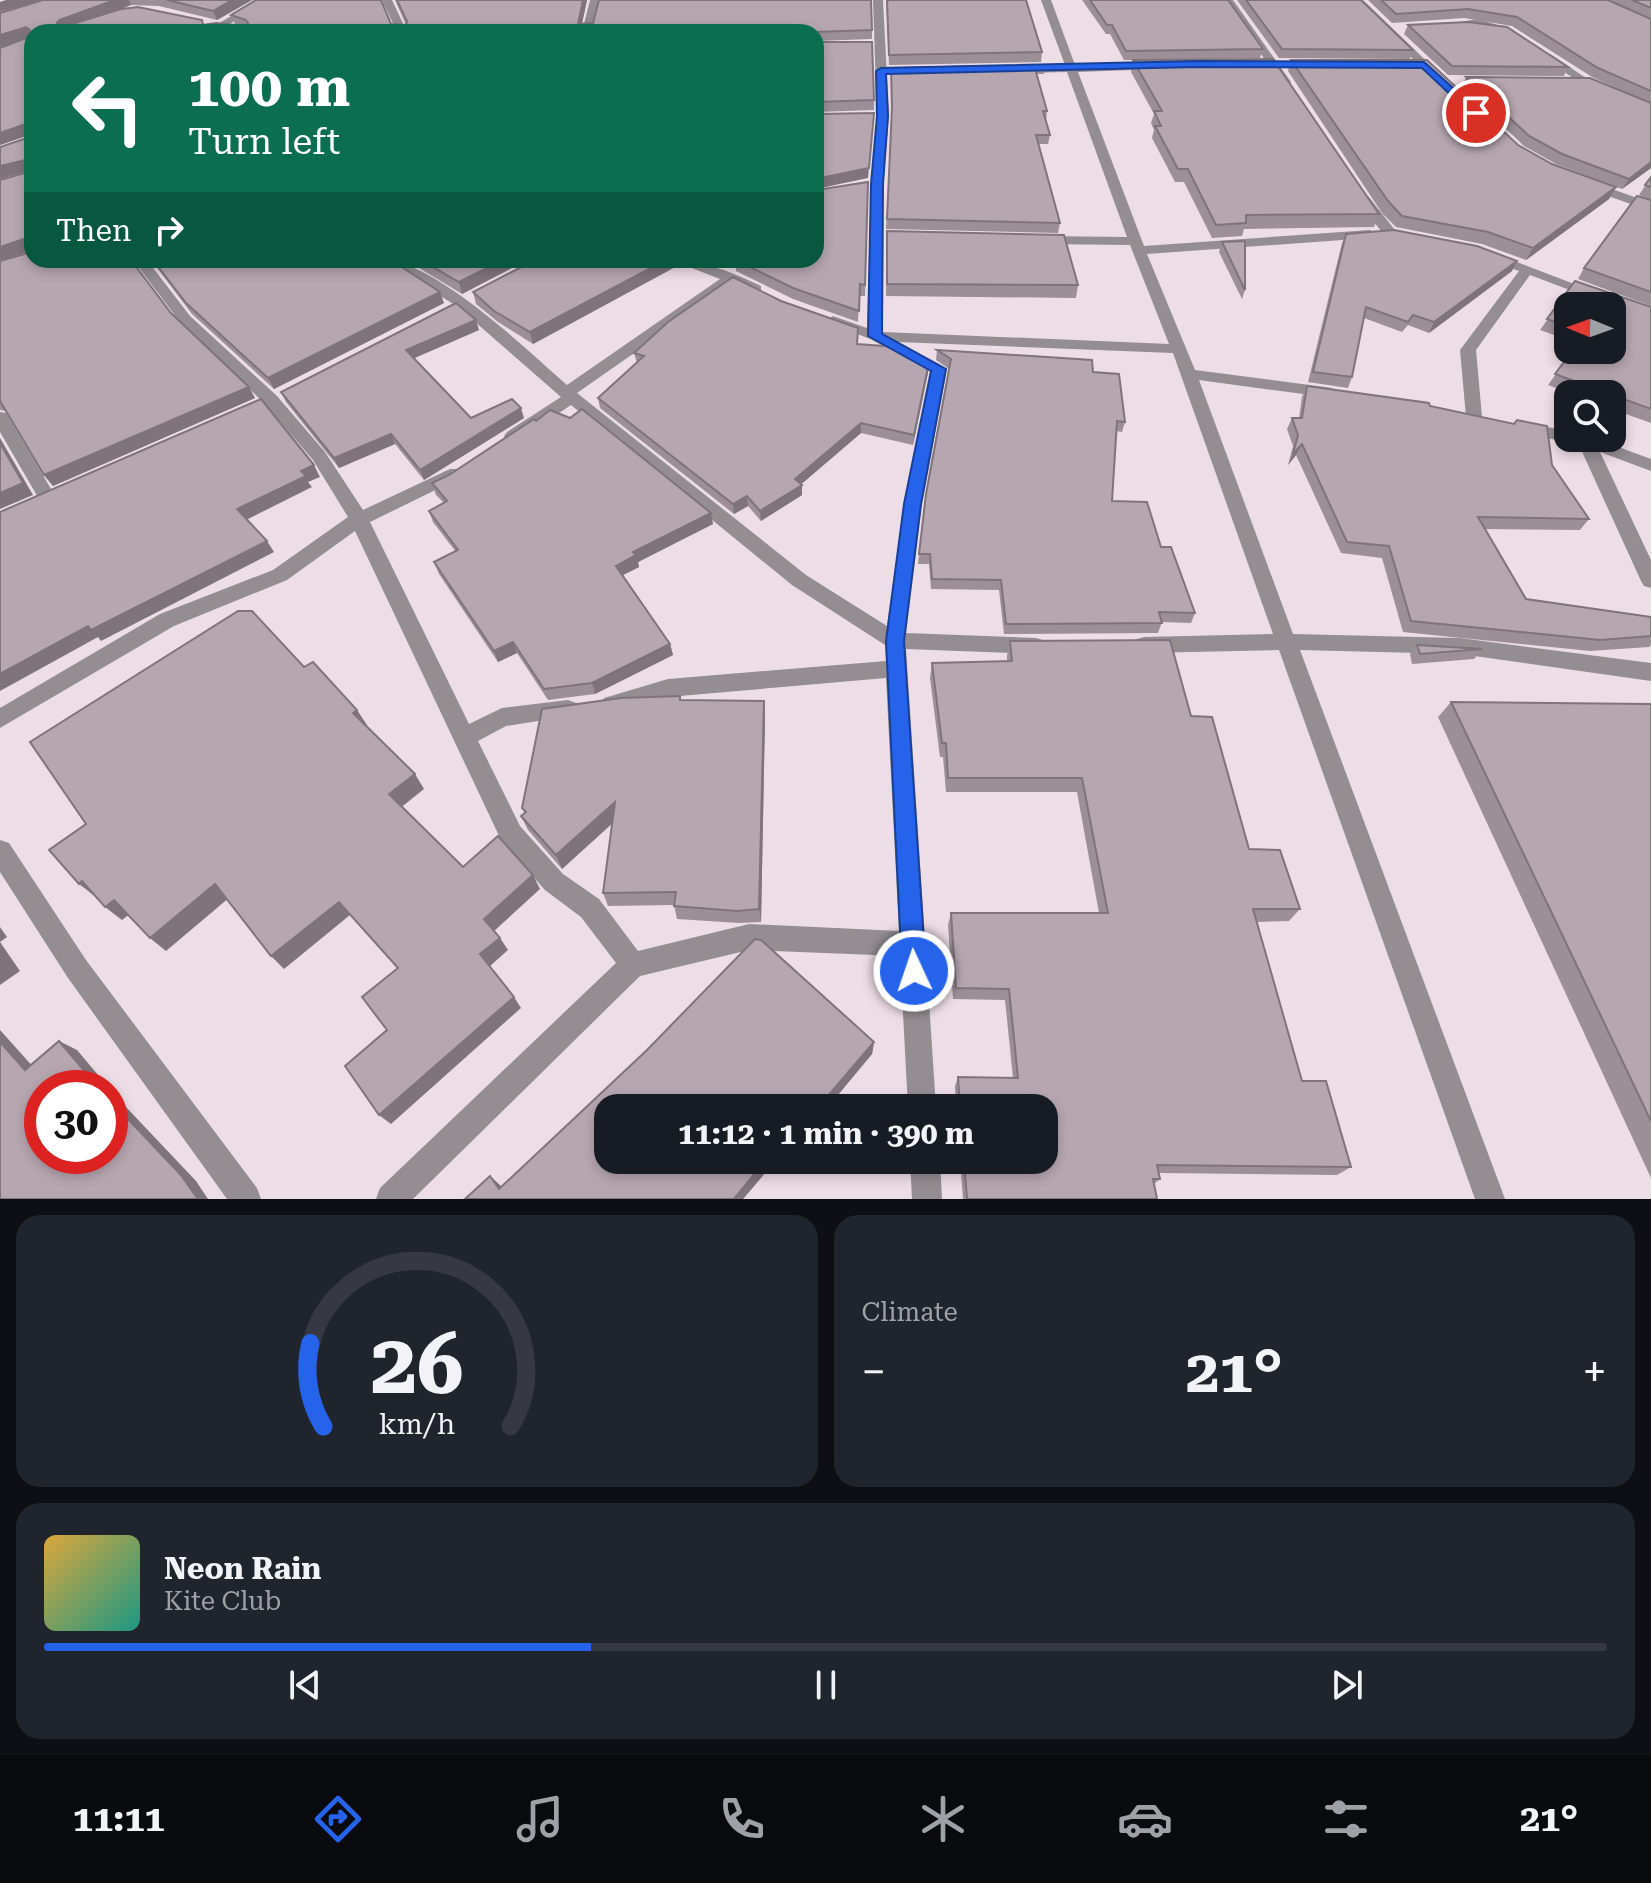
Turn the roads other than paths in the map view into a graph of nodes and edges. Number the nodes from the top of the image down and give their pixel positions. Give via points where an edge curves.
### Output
1 (265, 0) edge
2 (387, 0) edge
3 (595, 0) edge
4 (878, 0) edge
5 (1046, 0) edge
6 (1228, 0) edge
7 (1358, 0) edge
8 (217, 24) edge
9 (398, 24) edge
10 (589, 24) edge
11 (1433, 26) edge
12 (1404, 28) edge
13 (1389, 29) junction
14 (1521, 39) edge
15 (864, 45) edge
16 (879, 45) junction
17 (1534, 48) edge
18 (1258, 64) edge
19 (1272, 64) junction
20 (1288, 64) edge
21 (1169, 65) edge
22 (1409, 65) edge
23 (1424, 65) junction
24 (1069, 68) junction
25 (1007, 70) edge
26 (881, 71) junction
27 (897, 71) edge
28 (1561, 82) edge
29 (1455, 86) edge
30 (1291, 89) edge
31 (1578, 181) edge
32 (1358, 191) edge
33 (1651, 207) edge
34 (1390, 233) junction
35 (1029, 240) edge
36 (1433, 242) edge
37 (1138, 246) junction
38 (1476, 250) edge
39 (146, 268) edge
40 (403, 268) edge
41 (697, 268) edge
42 (714, 268) edge
43 (1527, 270) junction
44 (709, 273) junction
45 (733, 277) junction
46 (1590, 292) edge
47 (773, 298) edge
48 (816, 315) edge
49 (875, 336) junction
50 (1179, 349) junction
51 (1188, 374) junction
52 (569, 395) junction
53 (1345, 395) edge
54 (0, 417) edge
55 (1554, 433) edge
56 (496, 447) edge
57 (1583, 452) edge
58 (1615, 452) edge
59 (471, 463) edge
60 (1651, 465) edge
61 (48, 499) edge
62 (359, 519) junction
63 (1651, 581) edge
64 (895, 641) junction
65 (1286, 641) junction
66 (1118, 646) edge
67 (1057, 647) edge
68 (897, 669) junction
69 (1651, 672) edge
70 (0, 719) edge
71 (463, 738) junction
72 (0, 851) edge
73 (913, 944) junction
74 (633, 965) junction
75 (921, 1094) edge
76 (926, 1174) edge
77 (246, 1199) edge
78 (391, 1199) edge
79 (927, 1199) edge
80 (1490, 1199) edge

1 - 8 street
2 - 9 street
3 - 10 street
4 - 16 street
5 - 24 street
6 - 19 street
7 - 13 street
11 - 14 street via 1478,22
12 - 13 street
13 - 23 street
15 - 16 street
16 - 26 street
17 - 28 street via 1592,85
18 - 19 street
19 - 20 street
19 - 30 street
21 - 24 street
22 - 23 street
23 - 29 street
24 - 25 street
24 - 37 street
26 - 27 street
26 - 49 street via 870,185 885,236
31 - 33 street
32 - 34 street
34 - 36 street
34 - 37 street
35 - 37 street
37 - 50 street
38 - 43 street
39 - 62 street via 185,319 270,400 319,456
40 - 52 street via 462,304
41 - 44 street
42 - 44 street
43 - 46 street
43 - 55 street via 1468,350 1481,418
44 - 45 street
45 - 47 street
45 - 52 street
48 - 49 street
49 - 50 street
49 - 64 street via 939,369 913,504
50 - 51 street
51 - 53 street
51 - 65 street
52 - 56 street
52 - 64 street via 799,580
54 - 61 street
57 - 63 street
58 - 60 street
59 - 62 street via 446,480
62 - 70 street via 280,575 167,620
62 - 71 street
64 - 67 street
64 - 68 street
65 - 66 street
65 - 69 street via 1434,644
65 - 80 street
68 - 71 street via 668,688 612,704 502,717
68 - 73 street
71 - 74 street via 511,834 554,882 590,908
72 - 77 street via 77,969
73 - 74 street via 749,937
73 - 75 street
74 - 78 street
76 - 79 street

